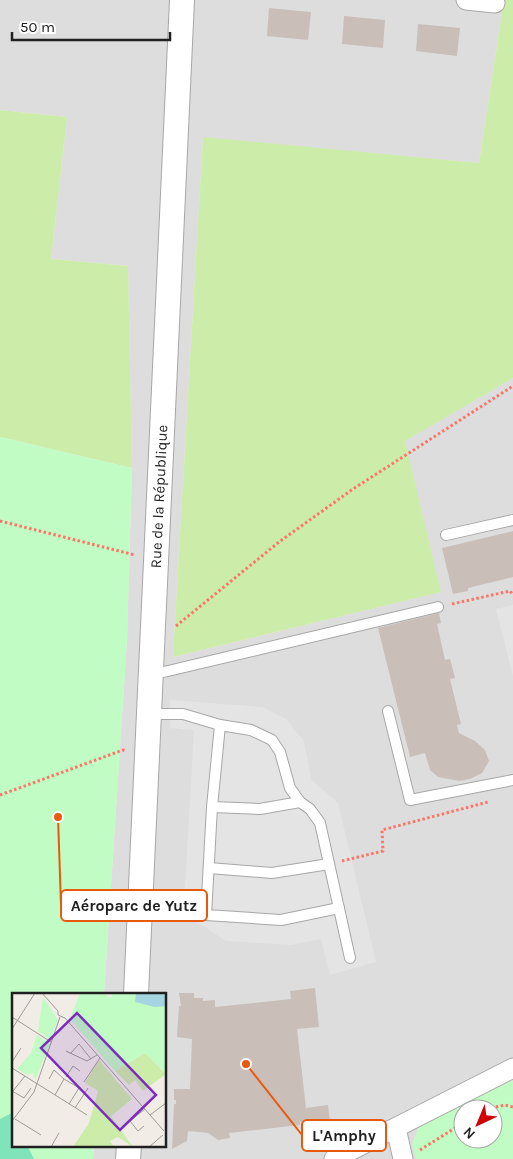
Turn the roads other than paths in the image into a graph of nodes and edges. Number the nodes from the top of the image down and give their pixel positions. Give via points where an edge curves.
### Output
1 (182, 0) edge
2 (466, 0) edge
3 (494, 3) dead end
4 (513, 520) edge
5 (446, 535) dead end
6 (438, 607) road end
7 (151, 675) junction
8 (388, 711) dead end
9 (149, 714) junction
10 (220, 725) junction
11 (513, 780) edge
12 (300, 802) junction
13 (212, 807) junction
14 (329, 864) junction
15 (209, 868) junction
16 (339, 908) junction
17 (350, 958) dead end
18 (136, 993) edge
19 (513, 1068) edge
20 (396, 1128) junction
21 (129, 1146) edge
22 (408, 1156) edge
23 (128, 1159) edge
24 (334, 1159) edge

1 - 7 street, Rue de la République
2 - 3 street
4 - 5 lane
6 - 7 lane
7 - 9 street, Rue de la République
8 - 11 lane via 410,800
9 - 10 lane via 184,714
9 - 18 street, Rue de la République
10 - 12 lane via 251,730 272,740 280,752 290,788
10 - 13 lane
12 - 13 lane via 260,809
12 - 14 lane via 320,823
13 - 15 lane
14 - 15 lane via 272,873
14 - 16 lane
15 - 16 lane via 206,915 281,920
16 - 17 lane
19 - 20 street
20 - 22 street
20 - 24 street
21 - 23 street

